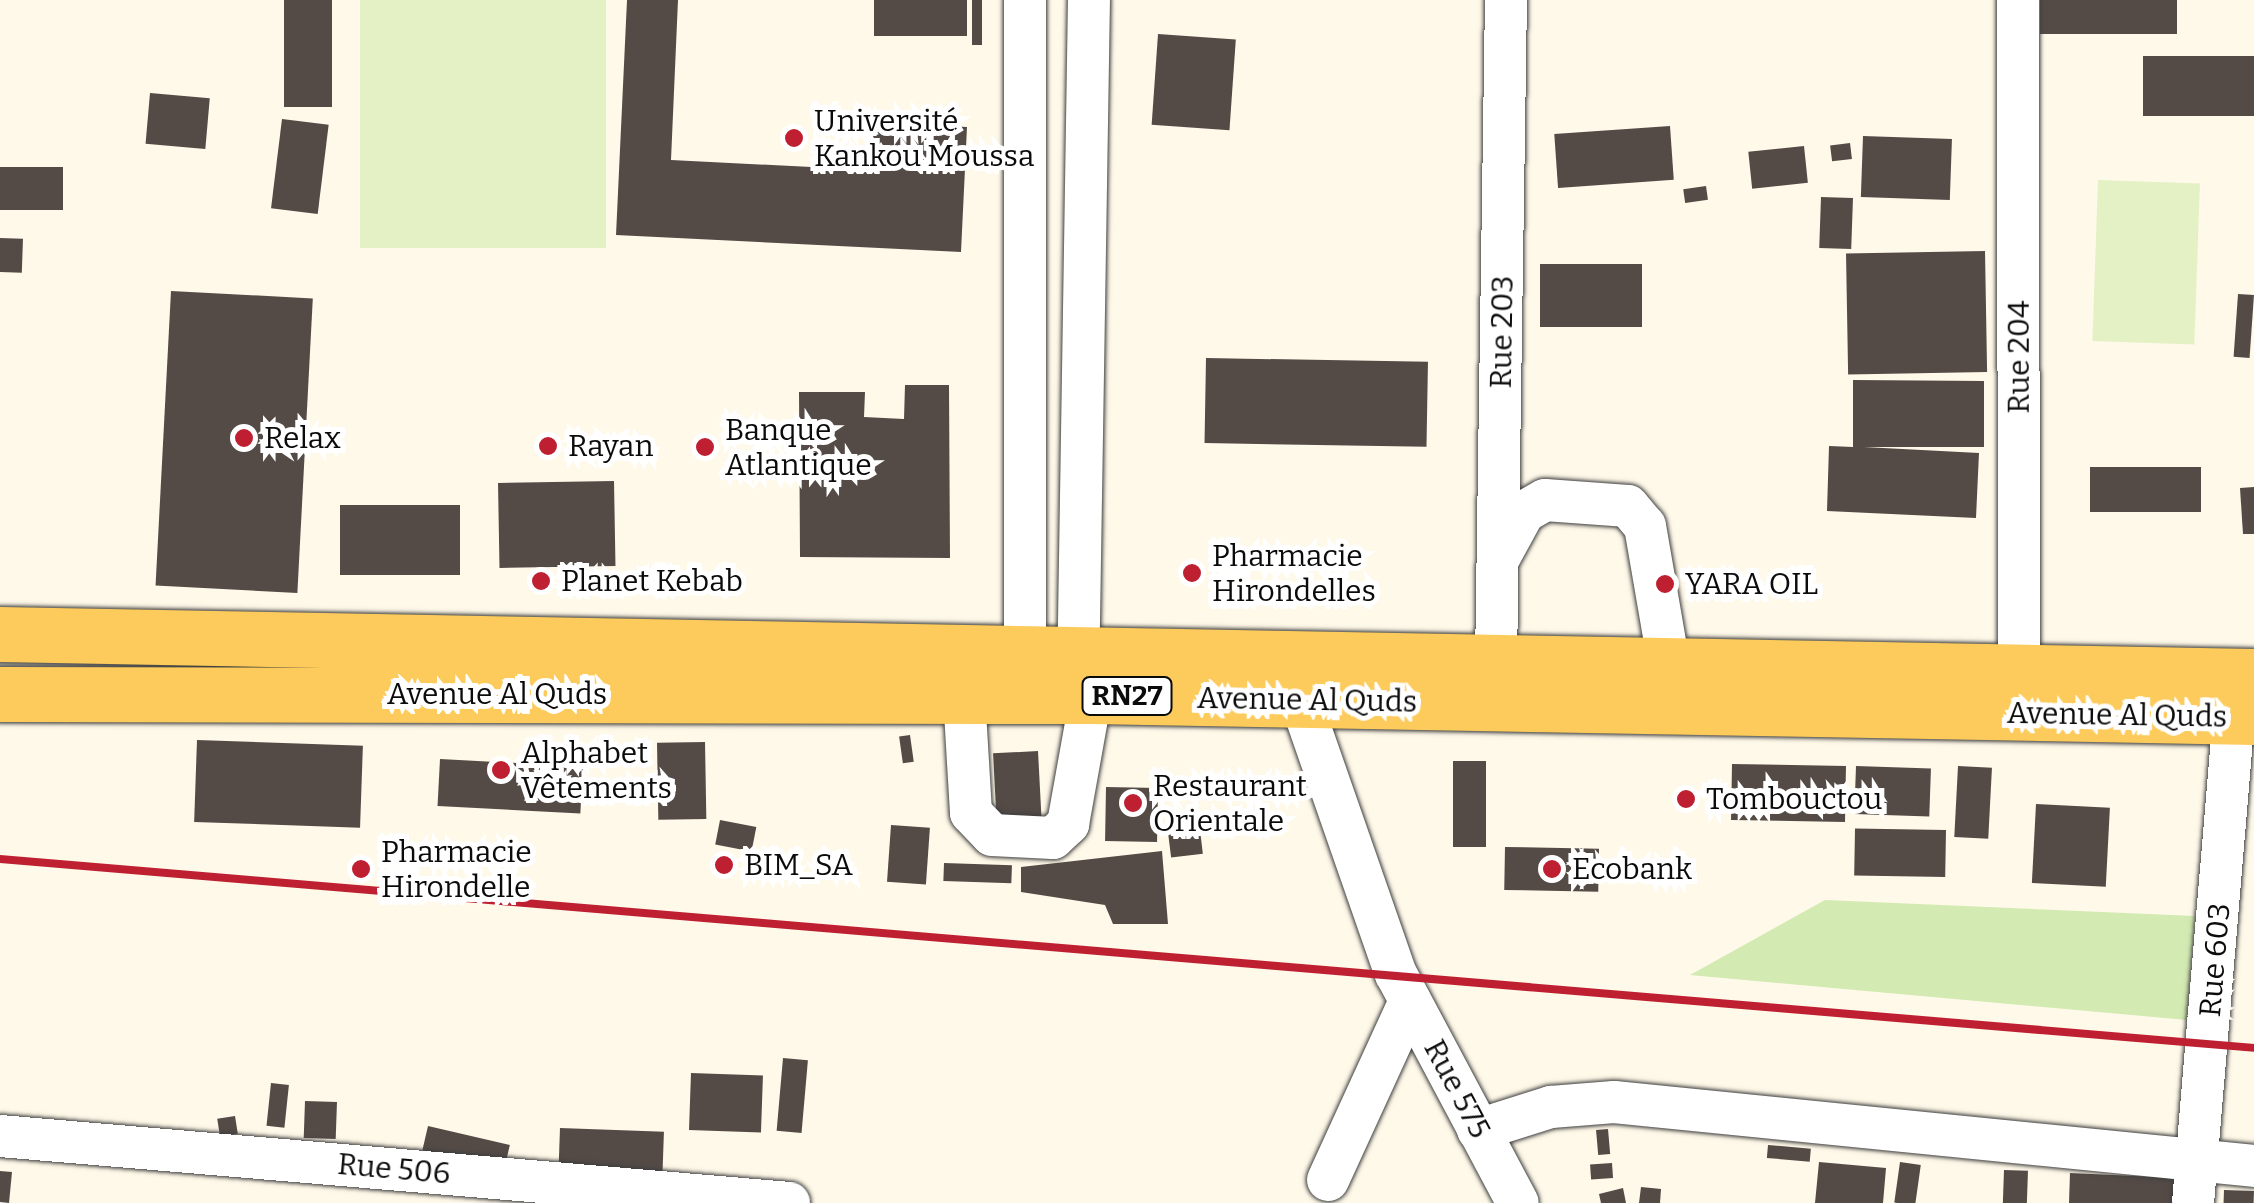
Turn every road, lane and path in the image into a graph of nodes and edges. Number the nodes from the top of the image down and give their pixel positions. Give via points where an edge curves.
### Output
1 (1024, 0) edge
2 (1090, 0) edge
3 (1506, 0) edge
4 (2018, 0) edge
5 (1499, 556) junction
6 (0, 634) edge
7 (1496, 664) junction
8 (1669, 665) junction
9 (1025, 678) junction
10 (1082, 684) junction
11 (0, 694) edge
12 (964, 694) junction
13 (2019, 694) junction
14 (1300, 699) junction
15 (2248, 703) edge
16 (1403, 987) junction
17 (1478, 1130) junction
18 (0, 1136) edge
19 (2197, 1160) junction
20 (2254, 1166) edge
21 (1328, 1180) dead end
22 (789, 1203) edge
23 (1518, 1203) edge
24 (2194, 1203) edge

1 - 9 street
2 - 10 street
3 - 5 street, Rue 203
4 - 13 street, Rue 204
5 - 7 street, Rue 203
5 - 8 street via 1524,512 1546,500 1628,506 1645,526
6 - 9 main road, Avenue Al Quds / RN27
7 - 8 main road, Avenue Al Quds / RN27
7 - 10 main road, Avenue Al Quds / RN27
8 - 13 main road, Avenue Al Quds / RN27
9 - 10 main road, Avenue Al Quds / RN27
9 - 12 main road, Avenue Al Quds / RN27
10 - 12 street via 1068,824 1053,838 992,835 971,813
10 - 14 main road, Avenue Al Quds / RN27
11 - 12 main road, Avenue Al Quds / RN27
13 - 14 main road, Avenue Al Quds / RN27
13 - 15 main road, Avenue Al Quds / RN27
14 - 16 street, Rue 575
15 - 19 street, Rue 603
16 - 17 street, Rue 575
16 - 21 street
17 - 19 street via 1551,1107 1614,1102
17 - 23 street, Rue 575
18 - 22 street, Rue 506
19 - 20 street
19 - 24 street, Rue 603

